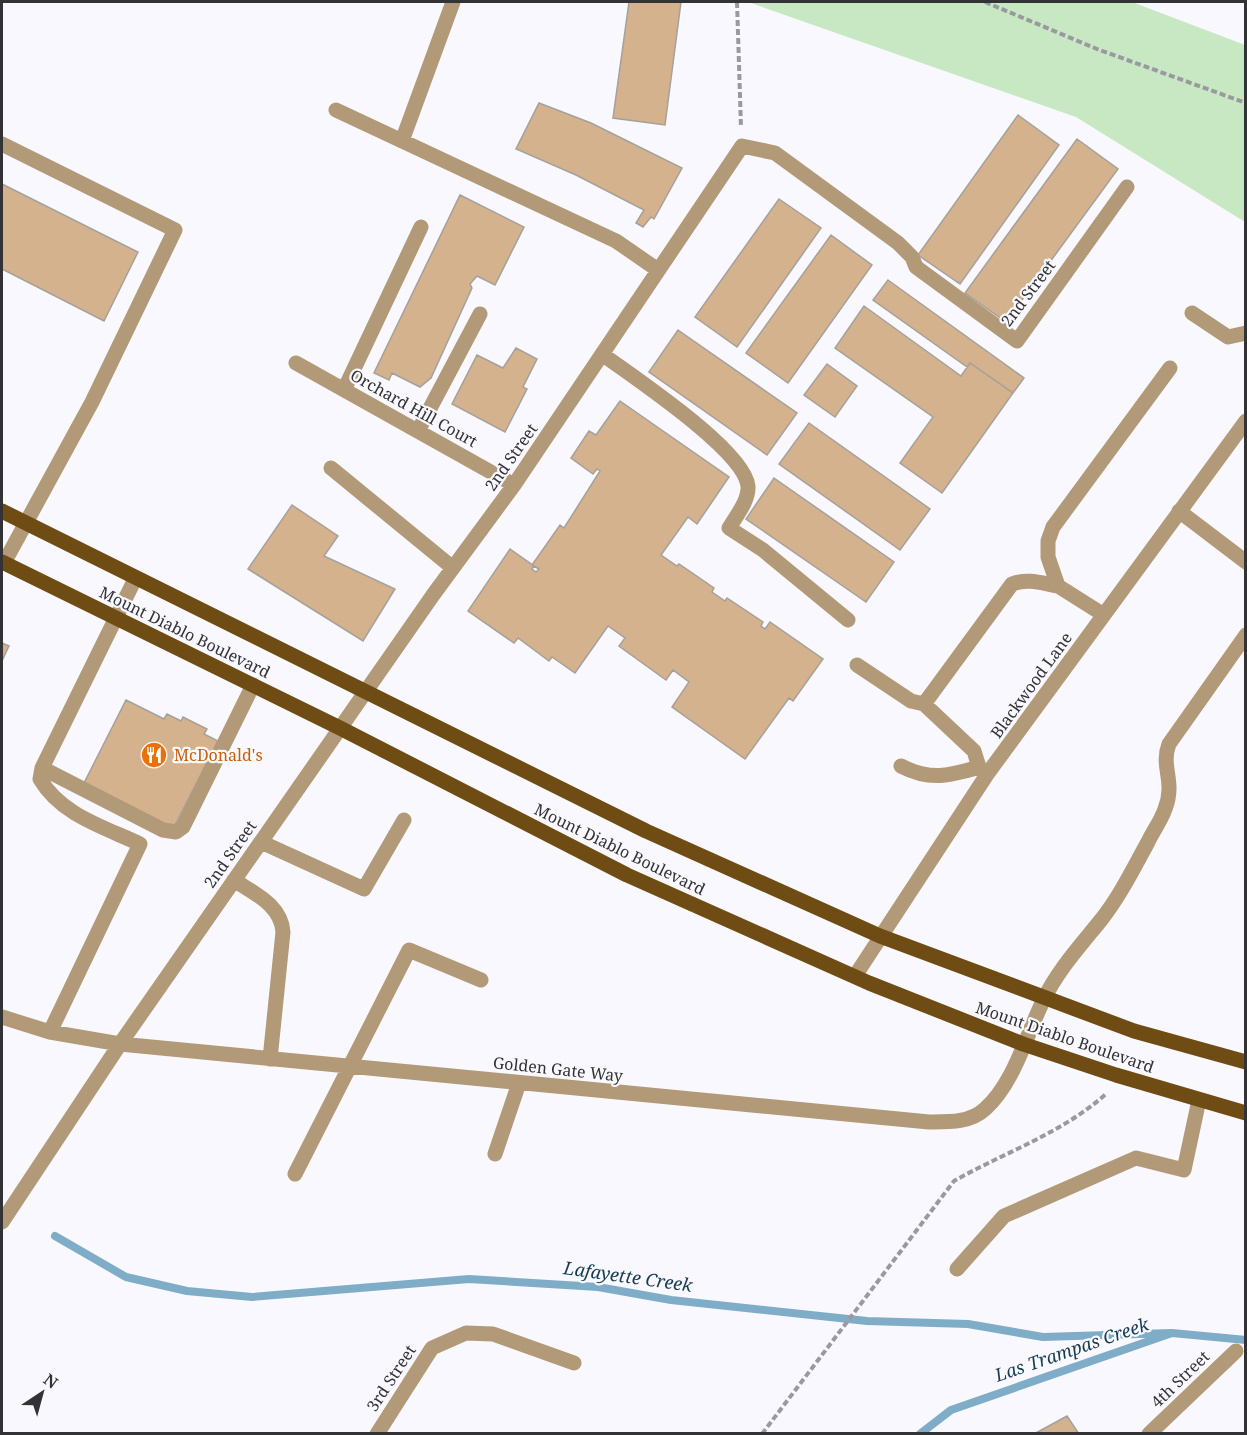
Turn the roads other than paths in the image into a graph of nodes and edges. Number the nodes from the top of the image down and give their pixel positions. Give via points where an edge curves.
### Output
1 (453, 2) edge
2 (336, 110) dead end
3 (402, 141) junction
4 (2, 144) edge
5 (1127, 188) dead end
6 (421, 227) dead end
7 (658, 270) junction
8 (1192, 313) dead end
9 (480, 314) dead end
10 (1245, 333) edge
11 (603, 354) junction
12 (296, 363) dead end
13 (1170, 368) dead end
14 (344, 390) junction
15 (1245, 421) edge
16 (418, 431) junction
17 (331, 468) dead end
18 (514, 485) junction
19 (2, 511) edge
20 (1179, 512) junction
21 (26, 524) junction
22 (1244, 558) edge
23 (3, 562) edge
24 (453, 568) junction
25 (135, 579) junction
26 (1058, 586) junction
27 (1104, 615) junction
28 (117, 618) junction
29 (848, 620) dead end
30 (1245, 635) edge
31 (857, 665) dead end
32 (253, 685) junction
33 (365, 692) junction
34 (924, 704) junction
35 (340, 728) junction
36 (901, 766) dead end
37 (42, 768) junction
38 (983, 770) junction
39 (404, 820) dead end
40 (261, 842) junction
41 (234, 880) junction
42 (880, 936) junction
43 (855, 976) junction
44 (481, 980) dead end
45 (1044, 998) junction
46 (2, 1017) edge
47 (50, 1032) junction
48 (120, 1044) junction
49 (1023, 1044) junction
50 (270, 1059) junction
51 (1245, 1062) edge
52 (348, 1066) junction
53 (519, 1083) junction
54 (1199, 1100) junction
55 (1245, 1113) edge
56 (495, 1154) dead end
57 (295, 1174) dead end
58 (2, 1222) edge
59 (957, 1269) dead end
60 (1236, 1351) dead end
61 (574, 1363) dead end
62 (377, 1434) edge
63 (1149, 1434) edge

1 - 3 street
2 - 3 street
3 - 7 street via 616,241
4 - 21 street via 175,230 92,402
5 - 7 street, 2nd Street via 1017,341 916,267 898,243 775,153 742,146
6 - 14 street
7 - 11 street, 2nd Street
8 - 10 street via 1228,337
9 - 16 street
11 - 18 street, 2nd Street
11 - 29 street via 700,428 734,460 748,486 746,500 729,528 763,549
12 - 14 street, Orchard Hill Court
13 - 26 street via 1053,527 1048,557
14 - 16 street, Orchard Hill Court
15 - 20 street, Blackwood Lane
16 - 18 street, Orchard Hill Court
17 - 24 street
18 - 24 street, 2nd Street
19 - 21 main road, Mount Diablo Boulevard
20 - 22 street
20 - 27 street, Blackwood Lane
21 - 23 street
21 - 25 main road, Mount Diablo Boulevard
23 - 28 main road, Mount Diablo Boulevard
24 - 33 street, 2nd Street
25 - 28 street
25 - 33 main road, Mount Diablo Boulevard
26 - 27 street
26 - 34 street via 1022,580 1012,584
27 - 38 street, Blackwood Lane
28 - 32 main road, Mount Diablo Boulevard
28 - 37 street
30 - 45 street, Golden Gate Way via 1169,744 1164,757 1171,779 1170,796 1123,888 1078,945
31 - 34 street via 912,701
32 - 35 main road, Mount Diablo Boulevard
32 - 37 street via 183,827 176,832 163,830
33 - 35 street, 2nd Street
33 - 42 main road, Mount Diablo Boulevard via 646,831
34 - 38 street via 974,751
35 - 40 street, 2nd Street
35 - 43 main road, Mount Diablo Boulevard via 627,875
36 - 38 street via 919,775 950,776
37 - 47 street via 40,779 50,796 71,812 140,844
38 - 42 street, Blackwood Lane
39 - 40 street via 364,889
40 - 41 street, 2nd Street
41 - 48 street, 2nd Street
41 - 50 street via 273,907 282,918
42 - 43 street, Blackwood Lane
42 - 45 main road, Mount Diablo Boulevard
43 - 49 main road, Mount Diablo Boulevard
44 - 52 street via 409,950
45 - 49 street, Golden Gate Way
45 - 51 main road, Mount Diablo Boulevard via 1134,1032
46 - 47 street, Golden Gate Way
47 - 48 street, Golden Gate Way
48 - 50 street, Golden Gate Way
48 - 58 street, 2nd Street
49 - 53 street, Golden Gate Way via 997,1097 984,1111 967,1120 949,1122
49 - 54 main road, Mount Diablo Boulevard
50 - 52 street, Golden Gate Way
52 - 53 street, Golden Gate Way
52 - 57 street
53 - 56 street
54 - 55 main road, Mount Diablo Boulevard
54 - 59 street via 1184,1170 1136,1158 1004,1216
60 - 63 street, 4th Street
61 - 62 street, 3rd Street via 493,1334 466,1333 432,1348

